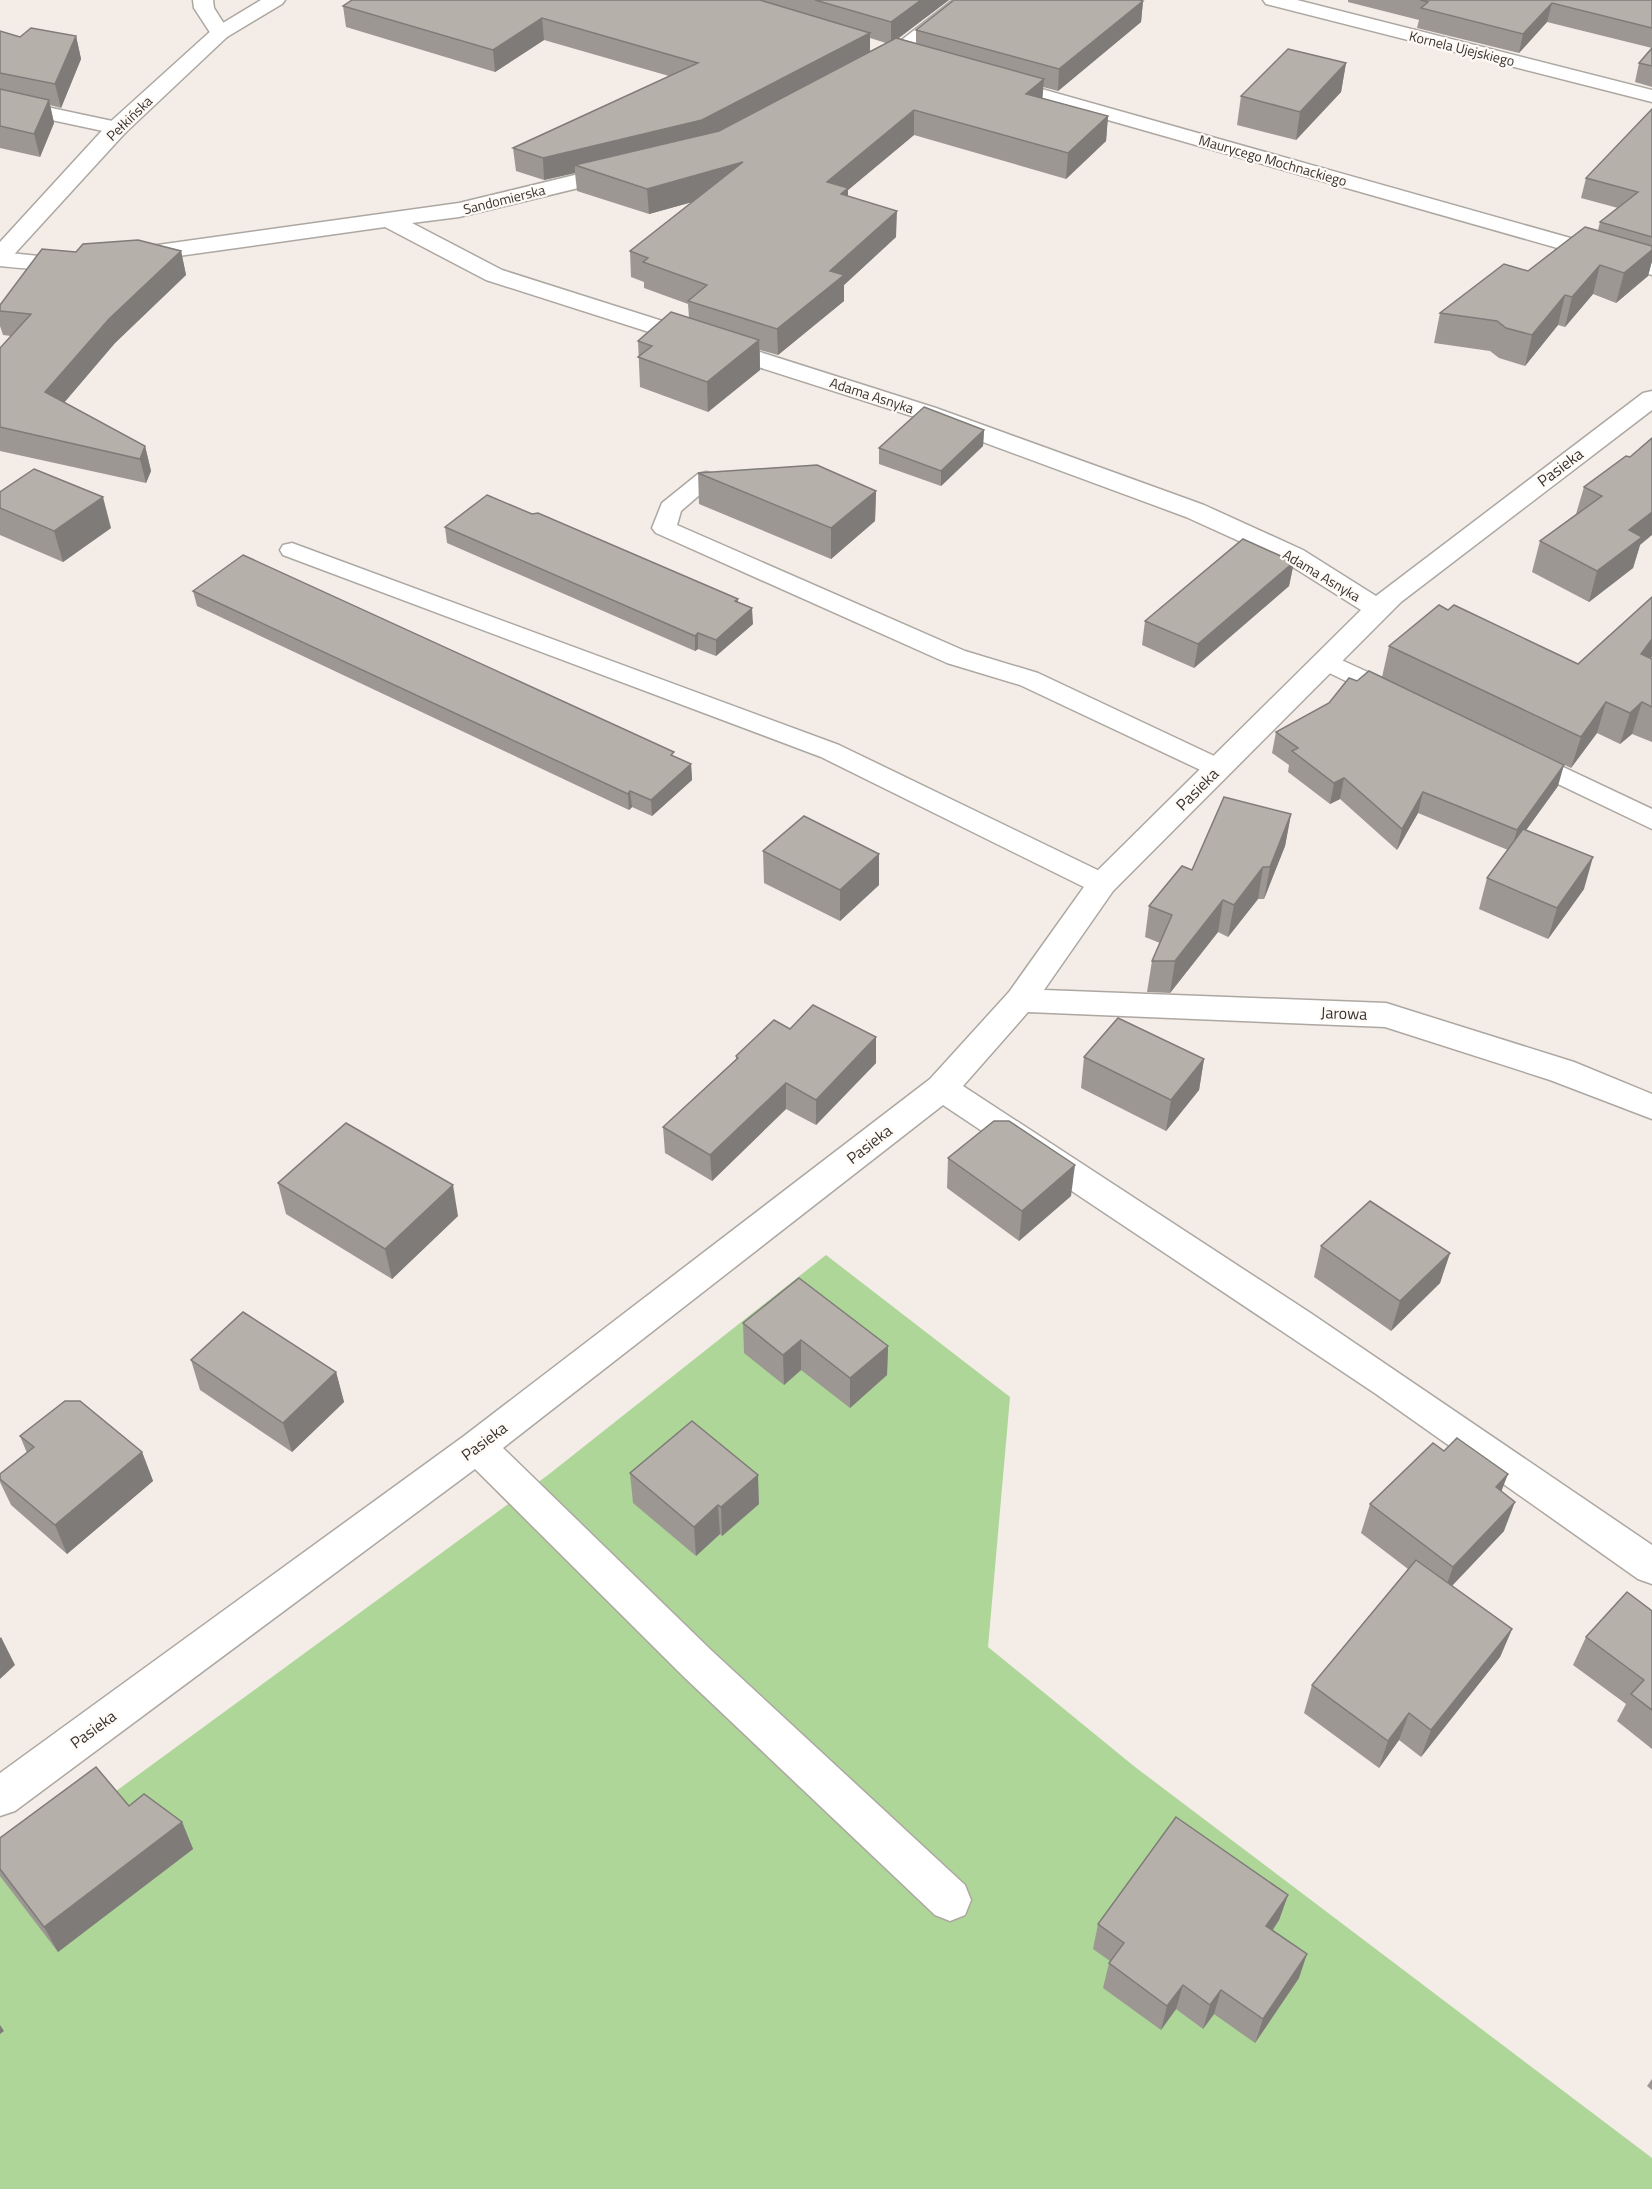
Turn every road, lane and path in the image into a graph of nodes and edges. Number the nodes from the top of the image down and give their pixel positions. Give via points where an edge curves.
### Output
1 (203, 0) edge
2 (275, 0) edge
3 (966, 0) edge
4 (1273, 0) edge
5 (220, 33) junction
6 (871, 46) edge
7 (893, 52) junction
8 (916, 59) edge
9 (853, 74) edge
10 (974, 75) edge
11 (1652, 96) edge
12 (0, 103) edge
13 (27, 109) junction
14 (0, 114) edge
15 (117, 128) junction
16 (642, 165) edge
17 (389, 220) junction
18 (120, 256) edge
19 (0, 257) edge
20 (97, 258) edge
21 (1652, 268) edge
22 (1652, 398) edge
23 (706, 478) edge
24 (292, 550) dead end
25 (1378, 609) junction
26 (1326, 661) junction
27 (1420, 707) edge
28 (1505, 748) edge
29 (1218, 768) junction
30 (1652, 820) edge
31 (1102, 884) junction
32 (1020, 1000) junction
33 (942, 1088) junction
34 (1652, 1107) edge
35 (477, 1447) junction
36 (1652, 1567) edge
37 (0, 1797) edge
38 (950, 1900) dead end

1 - 5 street
2 - 5 street, Pełkińska
3 - 7 street
4 - 11 street, Kornela Ujejskiego
5 - 15 street, Pełkińska
6 - 7 lane
7 - 8 street
7 - 9 street
10 - 21 street, Maurycego Mochnackiego
12 - 13 street
13 - 14 street
13 - 15 street
15 - 19 street, Pełkińska
16 - 17 street, Sandomierska via 459,210
17 - 18 street, Sandomierska via 166,253
17 - 25 street, Adama Asnyka via 495,274 927,413 1195,511 1294,556
19 - 20 street via 39,263
22 - 25 street, Pasieka
23 - 29 lane via 670,508 664,528 956,657 1029,679
24 - 31 lane via 830,751
25 - 26 street, Pasieka
26 - 27 lane
26 - 29 street, Pasieka
28 - 30 lane
29 - 31 street, Pasieka
31 - 32 street, Pasieka
32 - 33 street, Pasieka
32 - 34 street, Jarowa via 1386,1015 1562,1071
33 - 35 street, Pasieka
33 - 36 street via 1490,1452
35 - 37 street, Pasieka
35 - 38 street via 698,1665

